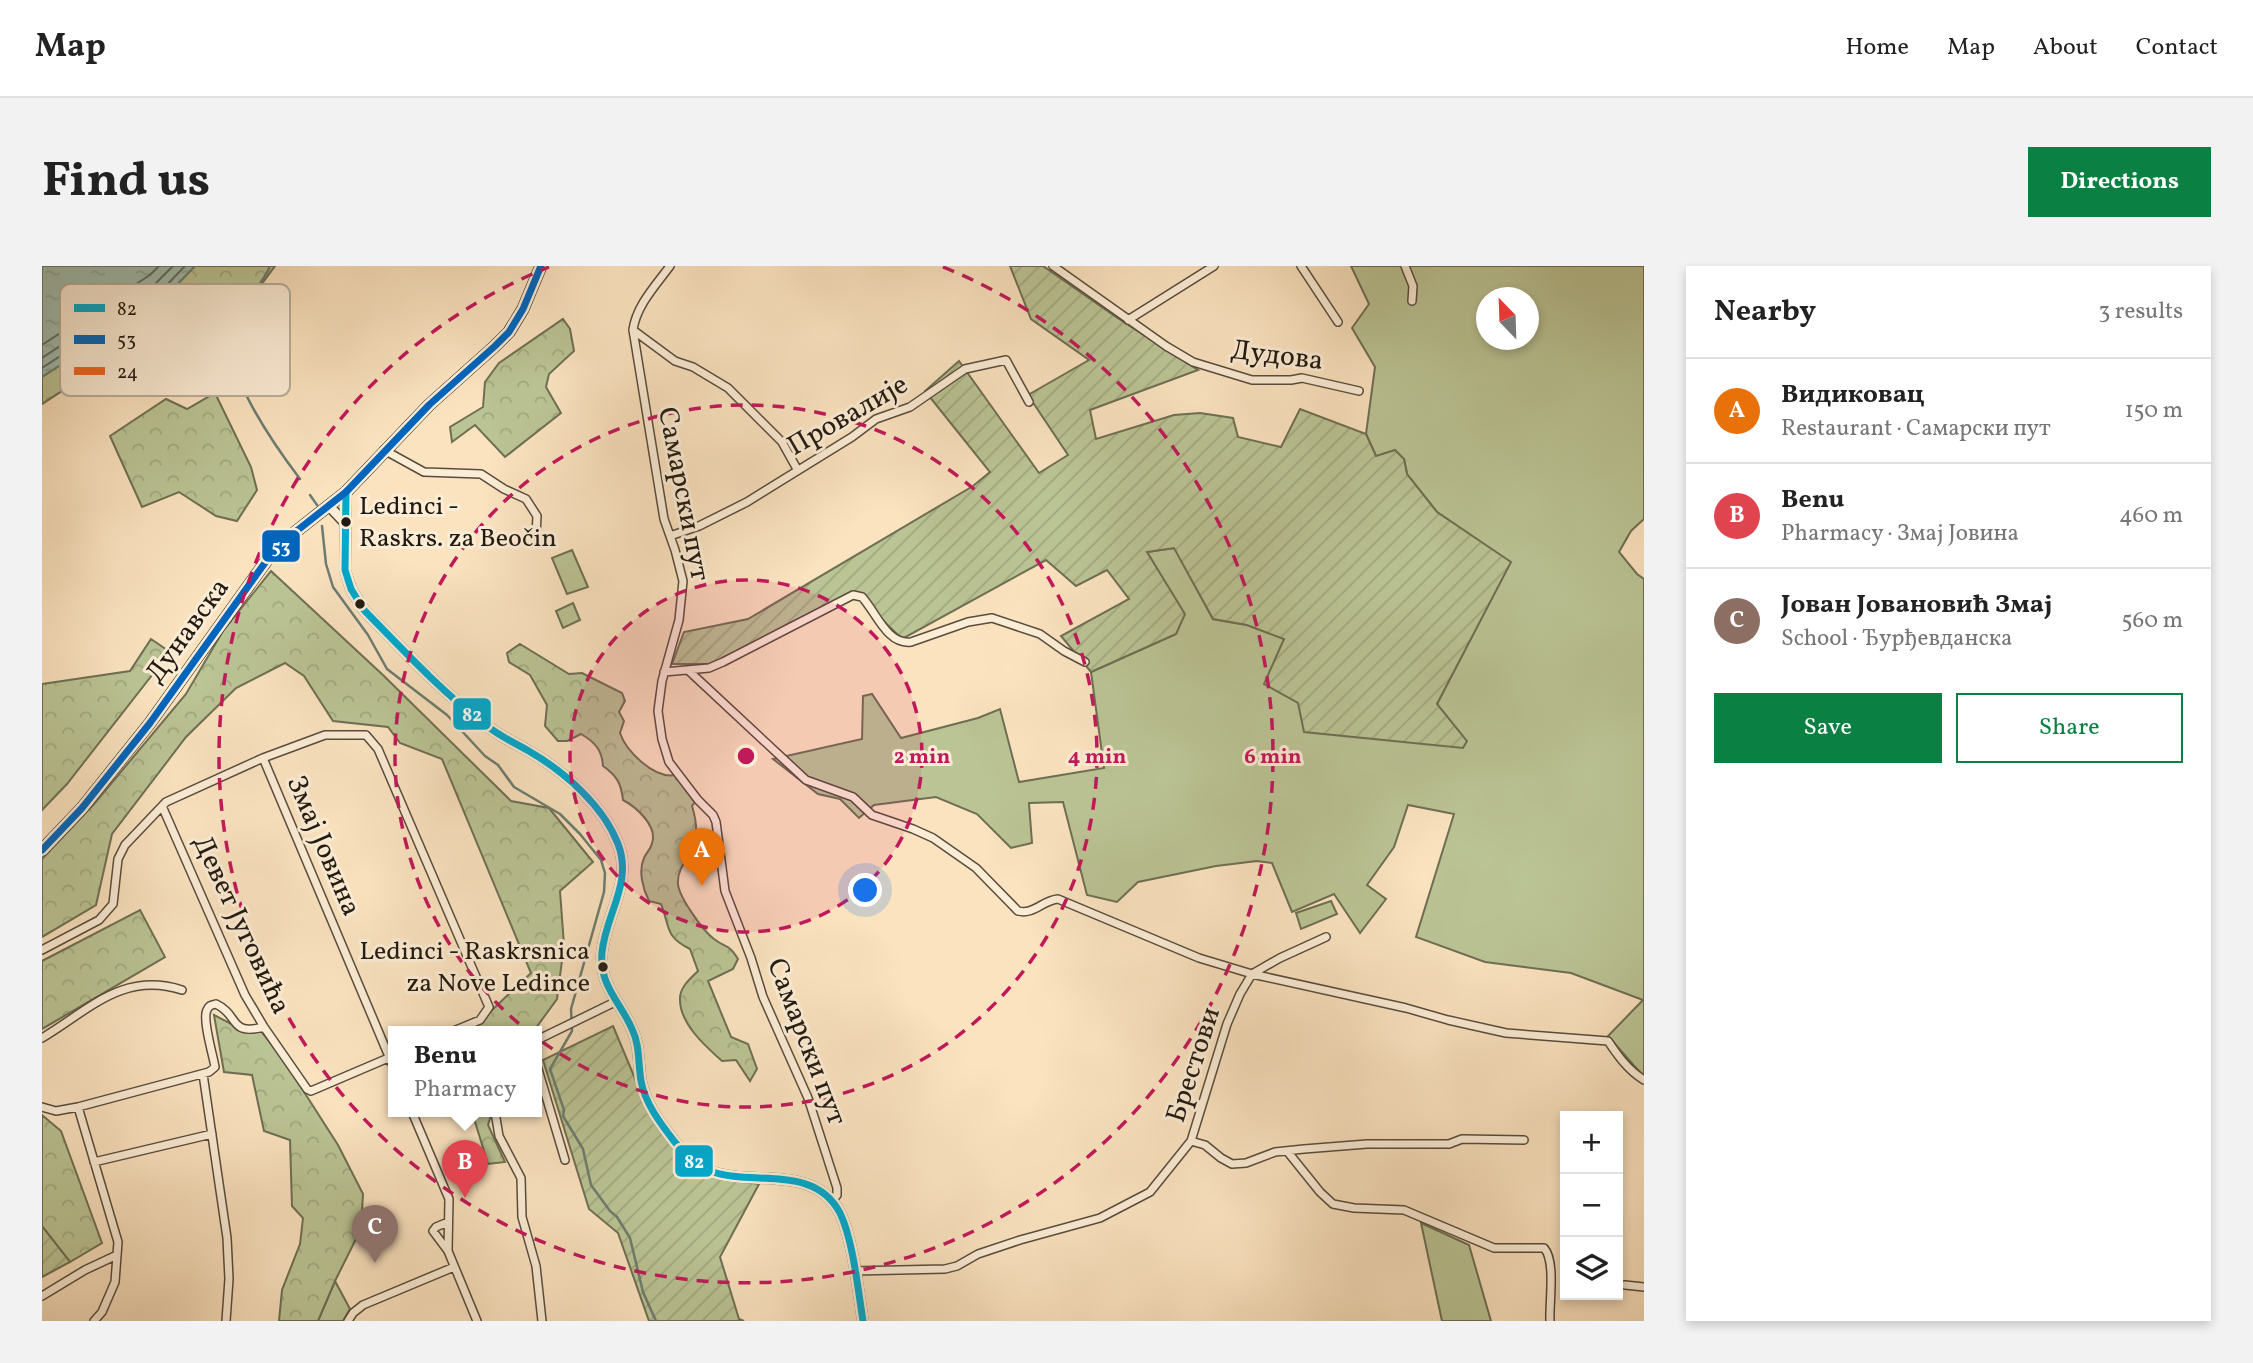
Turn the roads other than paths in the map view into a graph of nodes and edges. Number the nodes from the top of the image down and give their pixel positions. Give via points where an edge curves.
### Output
1 (541, 266) edge
2 (670, 266) edge
3 (1053, 266) edge
4 (1214, 266) edge
5 (1301, 266) edge
6 (1405, 266) edge
7 (1412, 301) dead end
8 (1128, 320) junction
9 (1338, 322) dead end
10 (633, 330) junction
11 (1359, 391) dead end
12 (1029, 402) dead end
13 (384, 450) junction
14 (797, 469) junction
15 (346, 492) junction
16 (329, 506) junction
17 (346, 524) junction
18 (536, 535) dead end
19 (670, 536) junction
20 (1085, 662) dead end
21 (690, 671) junction
22 (664, 672) junction
23 (263, 758) junction
24 (162, 806) junction
25 (42, 850) edge
26 (1325, 937) dead end
27 (42, 950) edge
28 (1252, 974) junction
29 (183, 990) dead end
30 (615, 1002) junction
31 (466, 1026) edge
32 (264, 1027) junction
33 (542, 1037) edge
34 (42, 1038) edge
35 (388, 1050) edge
36 (388, 1058) edge
37 (203, 1073) junction
38 (1644, 1080) edge
39 (542, 1083) edge
40 (42, 1107) edge
41 (78, 1107) junction
42 (414, 1117) edge
43 (496, 1117) edge
44 (212, 1135) junction
45 (1524, 1140) dead end
46 (1191, 1141) junction
47 (1287, 1151) junction
48 (565, 1160) dead end
49 (94, 1162) junction
50 (832, 1201) junction
51 (448, 1222) junction
52 (448, 1251) junction
53 (117, 1255) junction
54 (454, 1267) junction
55 (854, 1271) junction
56 (1625, 1285) dead end
57 (1644, 1287) edge
58 (42, 1296) edge
59 (94, 1321) edge
60 (226, 1321) edge
61 (348, 1321) edge
62 (477, 1321) edge
63 (542, 1321) edge
64 (863, 1321) edge
65 (1550, 1321) edge

1 - 13 main road, Дунавска via 509,332
2 - 10 street via 642,304
3 - 8 street, Дудова
4 - 8 street
5 - 9 street
6 - 7 street via 1413,286
8 - 11 street, Дудова via 1182,356 1215,370 1252,380 1320,380
10 - 14 street via 675,361 727,388 782,442
10 - 19 street, Самарски пут via 655,475
12 - 14 street, Провалије via 1006,360 978,365 910,407 876,419
13 - 15 main road, Дунавска
13 - 18 street via 424,471 481,474 526,499 537,516
14 - 19 street, Провалије via 747,502
15 - 16 main road, Дунавска
15 - 17 street
16 - 17 street
16 - 25 main road, Дунавска via 267,560 150,723
17 - 30 street via 345,570 364,610 487,727 566,777 611,828 624,864 602,953 606,982
19 - 22 street, Самарски пут via 683,581 679,620
20 - 21 street via 1040,634 992,618 901,643 862,597 853,595 723,662
21 - 22 street
21 - 28 street via 806,780 853,797 872,815 933,838 976,868 1018,911 1032,911 1058,899 1199,958
22 - 50 street, Самарски пут via 658,711 669,762 716,822 725,891 763,997 808,1098 837,1188
23 - 24 street
23 - 31 street via 325,735 366,735 378,749 489,1007 480,1020
23 - 35 street, Змај Јовина
24 - 27 street via 125,845 118,859 113,904 99,920
24 - 32 street, Девет Југовића via 245,995
26 - 28 street
28 - 38 street via 1495,1031 1608,1041 1618,1057
28 - 46 street, Брестови via 1227,1024
29 - 34 street via 141,984 113,992
30 - 33 street
30 - 50 street via 636,1038 645,1096 682,1150 709,1170 737,1177 796,1180
32 - 36 street, Девет Југовића via 311,1091
32 - 37 street via 241,1029 222,1007 209,1006 205,1011 215,1067
37 - 41 street
37 - 44 street
39 - 48 street
40 - 41 street via 56,1111
41 - 49 street
42 - 51 street via 449,1199
43 - 63 street via 499,1136 521,1178 522,1217 536,1266
44 - 49 street
44 - 60 street via 226,1238
45 - 47 street via 1461,1139 1449,1144
46 - 47 street via 1232,1164
46 - 55 street, Брестови via 1150,1192 1100,1218 986,1251 945,1269
47 - 65 street via 1333,1204 1404,1210 1494,1248 1544,1248 1550,1271
49 - 53 street via 118,1242
50 - 55 street via 846,1230
51 - 52 street
51 - 52 street via 433,1231
52 - 54 street
53 - 58 street
53 - 59 street via 115,1282
54 - 61 street via 363,1304
54 - 62 street
55 - 64 street
56 - 57 street

